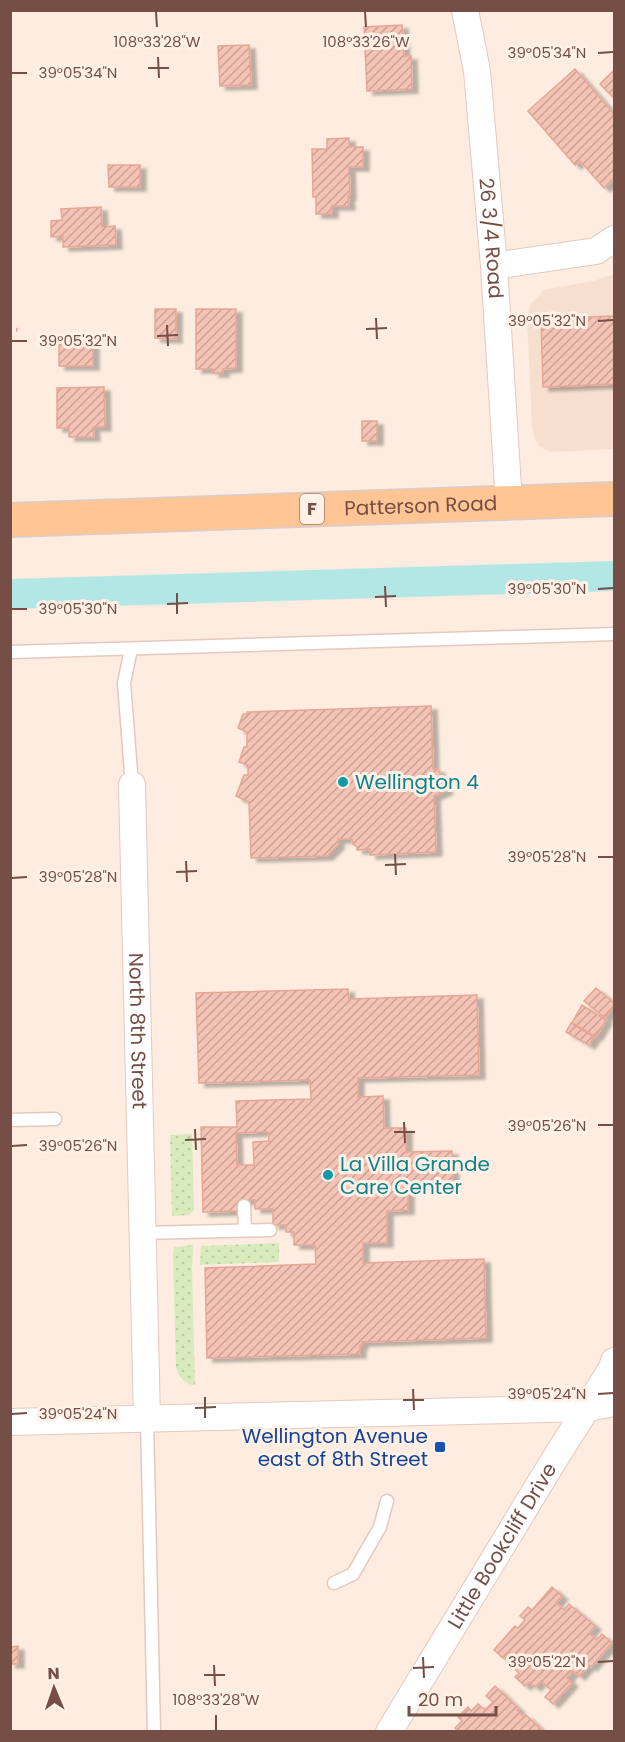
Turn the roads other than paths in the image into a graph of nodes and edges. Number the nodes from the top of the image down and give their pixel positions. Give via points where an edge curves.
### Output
1 (465, 10) edge
2 (615, 239) edge
3 (494, 266) junction
4 (615, 499) edge
5 (509, 503) junction
6 (10, 520) edge
7 (615, 634) edge
8 (131, 649) junction
9 (10, 652) edge
10 (132, 785) joint
11 (55, 1119) dead end
12 (10, 1120) edge
13 (244, 1206) dead end
14 (245, 1230) junction
15 (270, 1230) dead end
16 (142, 1233) junction
17 (615, 1361) edge
18 (615, 1403) edge
19 (588, 1408) junction
20 (147, 1419) junction
21 (10, 1422) edge
22 (387, 1501) dead end
23 (334, 1583) dead end
24 (154, 1731) edge
25 (389, 1731) edge

1 - 3 street, 26 3/4 Road via 477,71
2 - 3 street via 596,251
3 - 5 street, 26 3/4 Road
4 - 5 main road, Patterson Road / F
5 - 6 main road, Patterson Road / F
7 - 8 lane
8 - 9 lane
8 - 10 lane via 124,683
10 - 16 street, North 8th Street
11 - 12 lane
13 - 14 lane
14 - 15 lane
14 - 16 lane
16 - 20 street, North 8th Street
17 - 19 street, Little Bookcliff Drive
18 - 19 street
19 - 20 street
19 - 25 street, Little Bookcliff Drive
20 - 21 street
20 - 24 lane
22 - 23 lane via 380,1527 353,1574

